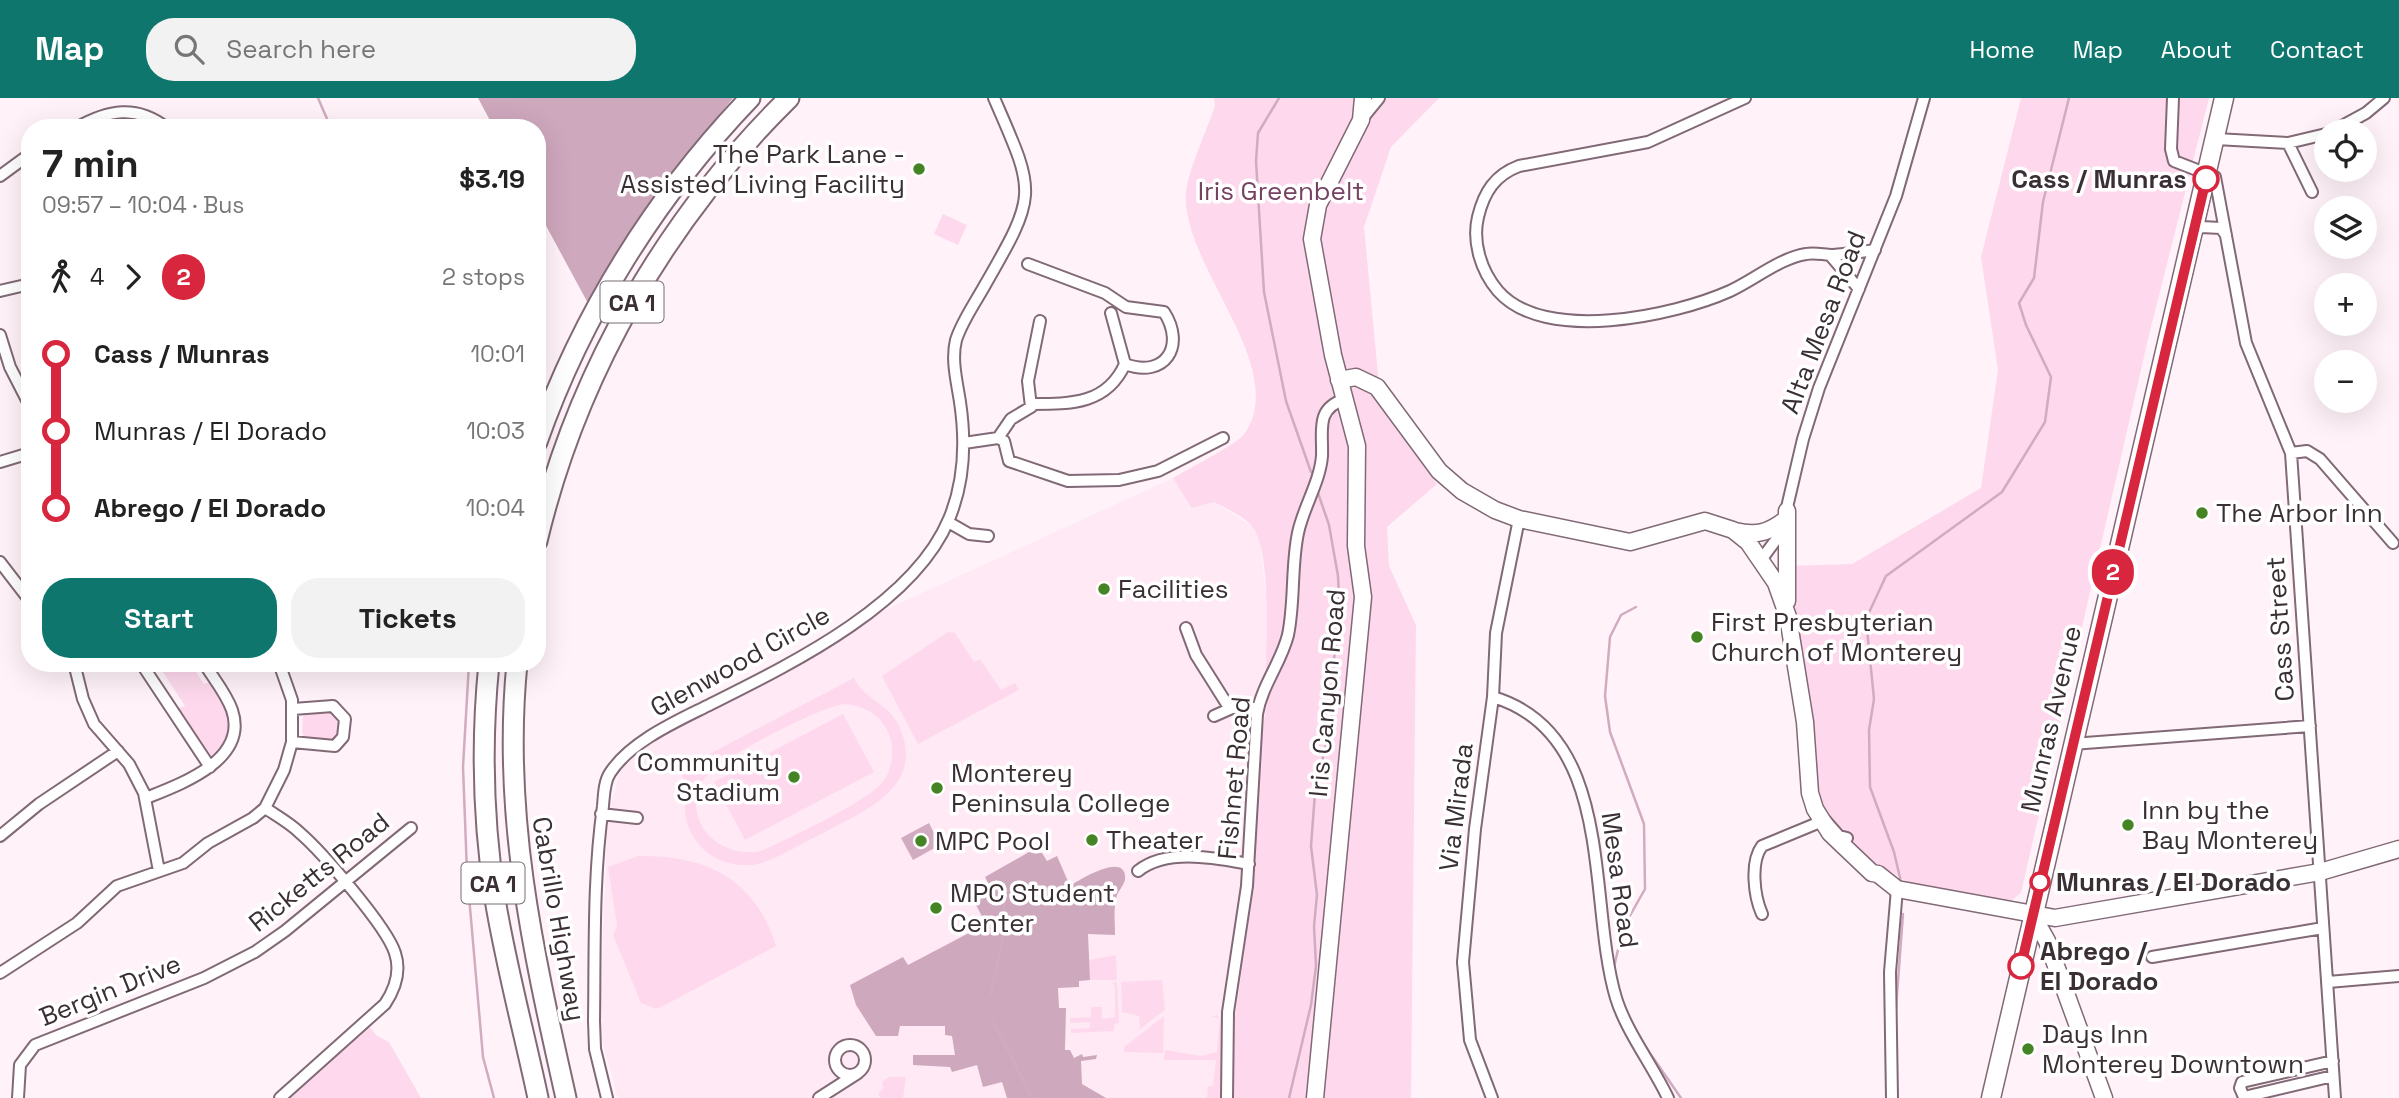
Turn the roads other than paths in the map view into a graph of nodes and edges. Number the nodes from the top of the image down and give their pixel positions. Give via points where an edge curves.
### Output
1 (750, 98) edge
2 (789, 98) edge
3 (994, 98) edge
4 (1363, 98) edge
5 (1379, 98) edge
6 (1745, 98) edge
7 (1924, 98) edge
8 (2173, 98) edge
9 (2224, 98) edge
10 (2384, 98) edge
11 (92, 119) edge
12 (151, 119) edge
13 (2356, 119) edge
14 (1361, 120) junction
15 (2314, 137) edge
16 (2216, 139) junction
17 (2288, 143) junction
18 (21, 161) edge
19 (2207, 175) junction
20 (0, 176) edge
21 (2312, 192) dead end
22 (2193, 234) junction
23 (2228, 238) junction
24 (1875, 250) junction
25 (1830, 255) junction
26 (1028, 264) dead end
27 (21, 286) edge
28 (1859, 289) junction
29 (0, 291) edge
30 (1105, 292) junction
31 (1126, 307) junction
32 (1111, 313) junction
33 (1040, 321) dead end
34 (0, 335) edge
35 (1125, 364) junction
36 (1339, 380) junction
37 (21, 388) edge
38 (1345, 399) junction
39 (1032, 404) junction
40 (546, 420) edge
41 (998, 438) junction
42 (1223, 438) dead end
43 (964, 443) junction
44 (2291, 453) junction
45 (21, 456) edge
46 (0, 462) edge
47 (546, 510) edge
48 (1786, 516) junction
49 (1519, 519) junction
50 (948, 522) junction
51 (1733, 530) junction
52 (988, 536) dead end
53 (2393, 543) dead end
54 (1761, 560) junction
55 (0, 562) edge
56 (21, 589) edge
57 (1788, 617) junction
58 (1186, 628) dead end
59 (77, 672) edge
60 (147, 672) edge
61 (210, 672) edge
62 (282, 672) edge
63 (488, 672) edge
64 (517, 672) edge
65 (1493, 697) junction
66 (1258, 708) junction
67 (293, 709) junction
68 (1230, 709) junction
69 (1214, 716) dead end
70 (2310, 726) junction
71 (292, 742) junction
72 (2072, 744) junction
73 (118, 751) junction
74 (209, 766) junction
75 (1812, 788) junction
76 (146, 797) junction
77 (265, 808) junction
78 (601, 814) junction
79 (637, 818) dead end
80 (1822, 822) junction
81 (411, 828) dead end
82 (0, 836) edge
83 (1847, 838) junction
84 (2399, 849) edge
85 (1249, 864) junction
86 (159, 871) junction
87 (1138, 871) dead end
88 (2320, 872) junction
89 (1878, 874) junction
90 (344, 883) junction
91 (1897, 889) junction
92 (1762, 914) dead end
93 (2033, 916) junction
94 (2323, 928) junction
95 (255, 952) joint
96 (2152, 957) dead end
97 (0, 973) edge
98 (2399, 975) edge
99 (2328, 982) junction
100 (542, 989) junction
101 (517, 1006) junction
102 (2333, 1060) junction
103 (836, 1063) junction
104 (859, 1072) junction
105 (2333, 1076) junction
106 (824, 1095) edge
107 (18, 1098) edge
108 (280, 1098) edge
109 (524, 1098) edge
110 (538, 1098) edge
111 (566, 1098) edge
112 (577, 1098) edge
113 (607, 1098) edge
114 (1227, 1098) edge
115 (1315, 1098) edge
116 (1492, 1098) edge
117 (1668, 1098) edge
118 (1892, 1098) edge
119 (1991, 1098) edge
120 (2104, 1098) edge
121 (2335, 1098) edge

1 - 40 highway, CA 1 via 678,181 622,263 576,348
2 - 47 highway, CA 1 via 695,204 632,301 581,405
3 - 43 street, Glenwood Circle via 1024,167 1027,194 1017,228 956,342
4 - 14 street, Iris Canyon Road
5 - 14 street
6 - 25 street via 1648,142 1519,166 1503,174 1487,191 1476,225 1477,244 1489,277 1510,302 1531,313 1606,320 1678,309 1723,294 1806,254
7 - 24 street, Alta Mesa Road via 1896,197
8 - 19 street via 2174,161
9 - 16 main road, Munras Avenue
10 - 13 street
11 - 12 street via 119,111
14 - 36 street, Iris Canyon Road via 1324,190 1312,239
15 - 17 street
16 - 17 street
16 - 19 main road, Munras Avenue
17 - 21 street
18 - 20 street
19 - 22 main road, Munras Avenue
19 - 23 street, Cass Street via 2215,177
22 - 23 street via 2209,226 2221,228
22 - 72 main road, Munras Avenue
23 - 44 street, Cass Street via 2246,343
24 - 25 street
24 - 28 street, Alta Mesa Road
25 - 28 street
26 - 30 street
27 - 29 street
28 - 48 street, Alta Mesa Road via 1811,414
30 - 31 street
30 - 32 street via 1106,310
31 - 32 street
31 - 35 street via 1164,312 1175,331 1174,342 1159,365 1149,370
32 - 35 street
33 - 39 street via 1028,382
34 - 37 street
35 - 39 street via 1112,387 1094,398
36 - 38 street, Iris Canyon Road
36 - 49 street via 1368,380 1439,471 1476,501
38 - 66 street, Fishnet Road via 1329,406 1322,418 1322,458 1297,533 1289,631
38 - 115 street, Iris Canyon Road via 1357,446 1356,537 1363,597
39 - 41 street via 1007,424
41 - 42 street via 1004,441 1009,461 1068,481 1146,475
41 - 43 street
43 - 50 street, Glenwood Circle via 961,478
44 - 53 street via 2306,451 2320,458
44 - 70 street, Cass Street
45 - 46 street
48 - 51 street via 1756,535
48 - 54 street, Alta Mesa Road via 1782,533
48 - 57 street
49 - 51 street via 1630,542 1705,522
49 - 65 street, Via Mirada via 1500,604
50 - 52 street via 969,534
50 - 78 street, Glenwood Circle via 930,553 900,585 841,633 677,721 632,751 610,772
51 - 54 street
54 - 57 street via 1776,583
55 - 56 street
57 - 75 street
58 - 68 street via 1196,655
59 - 73 street via 89,715
60 - 74 street
61 - 74 street via 234,719 229,745
62 - 67 street
63 - 101 highway, Cabrillo Highway / CA 1 via 486,821
64 - 100 highway, Cabrillo Highway / CA 1 via 512,759 516,836
65 - 116 street, Via Mirada via 1463,962 1470,1040
65 - 117 street, Mesa Road via 1537,717 1565,757 1585,802 1599,868 1603,937 1617,1001
66 - 68 street
66 - 85 street, Fishnet Road
67 - 71 street
67 - 71 street via 332,706 345,719 343,737 335,746
68 - 69 street
70 - 72 street
70 - 88 street, Cass Street
71 - 77 street
72 - 93 main road, Munras Avenue
73 - 76 street
73 - 82 street
74 - 76 street
75 - 80 street via 1811,800
75 - 83 street
76 - 86 street
77 - 86 street via 183,863
77 - 90 street via 302,835
78 - 79 street
78 - 113 street, Glenwood Circle via 594,1021 595,1049
80 - 83 street via 1828,821 1839,836
80 - 89 street
80 - 92 street via 1779,837 1757,853
81 - 90 street, Ricketts Road
83 - 89 street
84 - 88 street
85 - 87 street via 1178,858 1154,862
85 - 114 street, Fishnet Road via 1228,1012
86 - 97 street via 117,886 77,923
88 - 93 street via 2054,918
88 - 94 street, Cass Street
89 - 91 street
90 - 95 street, Ricketts Road
90 - 108 street via 392,945 395,986 377,1012
91 - 93 street
91 - 118 street via 1890,972
93 - 119 main road, Munras Avenue
93 - 120 street via 2047,941
94 - 96 street
94 - 99 street, Cass Street
95 - 107 street, Bergin Drive via 204,978 35,1045 20,1065
98 - 99 street
99 - 102 street, Cass Street
100 - 111 highway, Cabrillo Highway / CA 1
100 - 112 highway
101 - 109 highway
101 - 110 highway, Cabrillo Highway / CA 1
102 - 105 street, Cass Street
102 - 105 street via 2242,1082 2240,1088 2244,1097
103 - 104 street via 845,1074
103 - 104 street via 840,1050 848,1045 858,1047 865,1059
103 - 106 street
104 - 106 street
105 - 121 street, Cass Street

